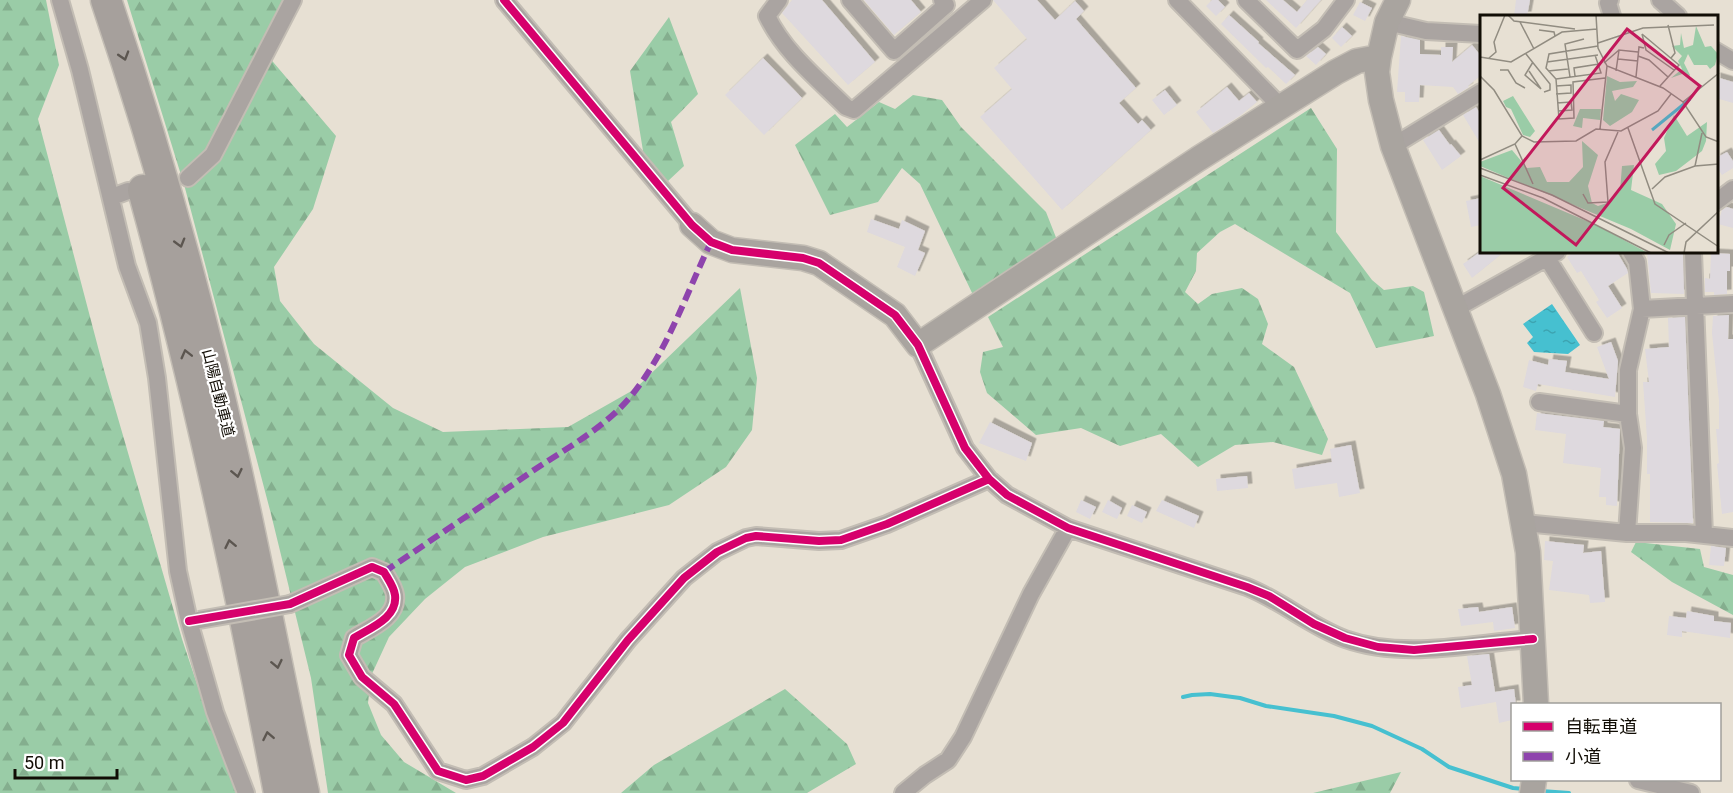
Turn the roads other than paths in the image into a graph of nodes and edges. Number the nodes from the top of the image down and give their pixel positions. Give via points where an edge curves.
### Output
1 (60, 0) edge
2 (85, 0) edge
3 (106, 0) edge
4 (293, 0) edge
5 (504, 0) edge
6 (779, 0) edge
7 (850, 0) edge
8 (942, 0) edge
9 (984, 0) edge
10 (1177, 0) edge
11 (1246, 0) edge
12 (1346, 0) edge
13 (1398, 0) edge
14 (1610, 0) edge
15 (1660, 0) edge
16 (1612, 15) edge
17 (1677, 15) edge
18 (1387, 22) junction
19 (1480, 34) edge
20 (1718, 52) edge
21 (1379, 57) junction
22 (1733, 61) edge
23 (1480, 93) edge
24 (1281, 107) junction
25 (1393, 146) junction
26 (188, 178) dead end
27 (1733, 189) edge
28 (128, 191) dead end
29 (112, 197) junction
30 (1718, 200) edge
31 (692, 225) joint
32 (1632, 254) edge
33 (1693, 254) edge
34 (1552, 255) edge
35 (1733, 304) edge
36 (1696, 305) junction
37 (1455, 309) junction
38 (1642, 309) junction
39 (1593, 333) dead end
40 (918, 345) junction
41 (1539, 402) dead end
42 (1628, 414) junction
43 (989, 479) junction
44 (1524, 523) junction
45 (1068, 528) junction
46 (1627, 533) junction
47 (1704, 535) junction
48 (1733, 538) edge
49 (194, 621) junction
50 (1533, 639) junction
51 (1536, 703) edge
52 (1642, 781) edge
53 (246, 793) edge
54 (279, 793) edge
55 (304, 793) edge
56 (903, 793) edge
57 (1691, 793) edge

1 - 29 street
54 -> 2 highway, 山陽自動車道 via 247,622 192,378 130,141
3 -> 55 highway, 山陽自動車道 via 158,168 212,369
4 - 26 street via 213,155
5 - 31 street
6 - 9 street via 767,16 775,32 795,57 846,107 854,110
7 - 8 street via 894,51 946,5
10 - 24 street
11 - 12 street via 1297,50 1324,29
13 - 18 street
14 - 16 street
15 - 17 street
18 - 19 street via 1426,31
18 - 21 street
20 - 22 street
21 - 24 street via 1357,60
21 - 25 street via 1381,100
23 - 25 street
24 - 40 street
25 - 37 street
27 - 30 street
28 - 29 street
29 - 49 street via 127,266 148,324 178,571
31 - 40 street via 711,242 732,250 819,263 895,315
32 - 38 street via 1637,262
33 - 36 street
34 - 37 street
34 - 39 street
35 - 36 street
36 - 38 street
36 - 47 street
37 - 44 street via 1514,474
38 - 42 street via 1628,370
40 - 43 street via 965,448
41 - 42 street
42 - 46 street via 1633,448
43 - 45 street via 1007,495
43 - 49 street, bridge via 841,540 756,536 717,552 684,578 628,640 563,723 533,747 483,776 466,780 438,771 394,704 362,677 349,655 354,638 388,616 394,605 395,593 384,573 372,567 290,604
44 - 46 street
44 - 50 street
45 - 50 street via 1247,586 1345,639 1378,647 1414,650
45 - 56 street via 1031,594 963,737 948,760
46 - 47 street
47 - 48 street
49 - 53 street via 215,712
50 - 51 street
52 - 57 street

